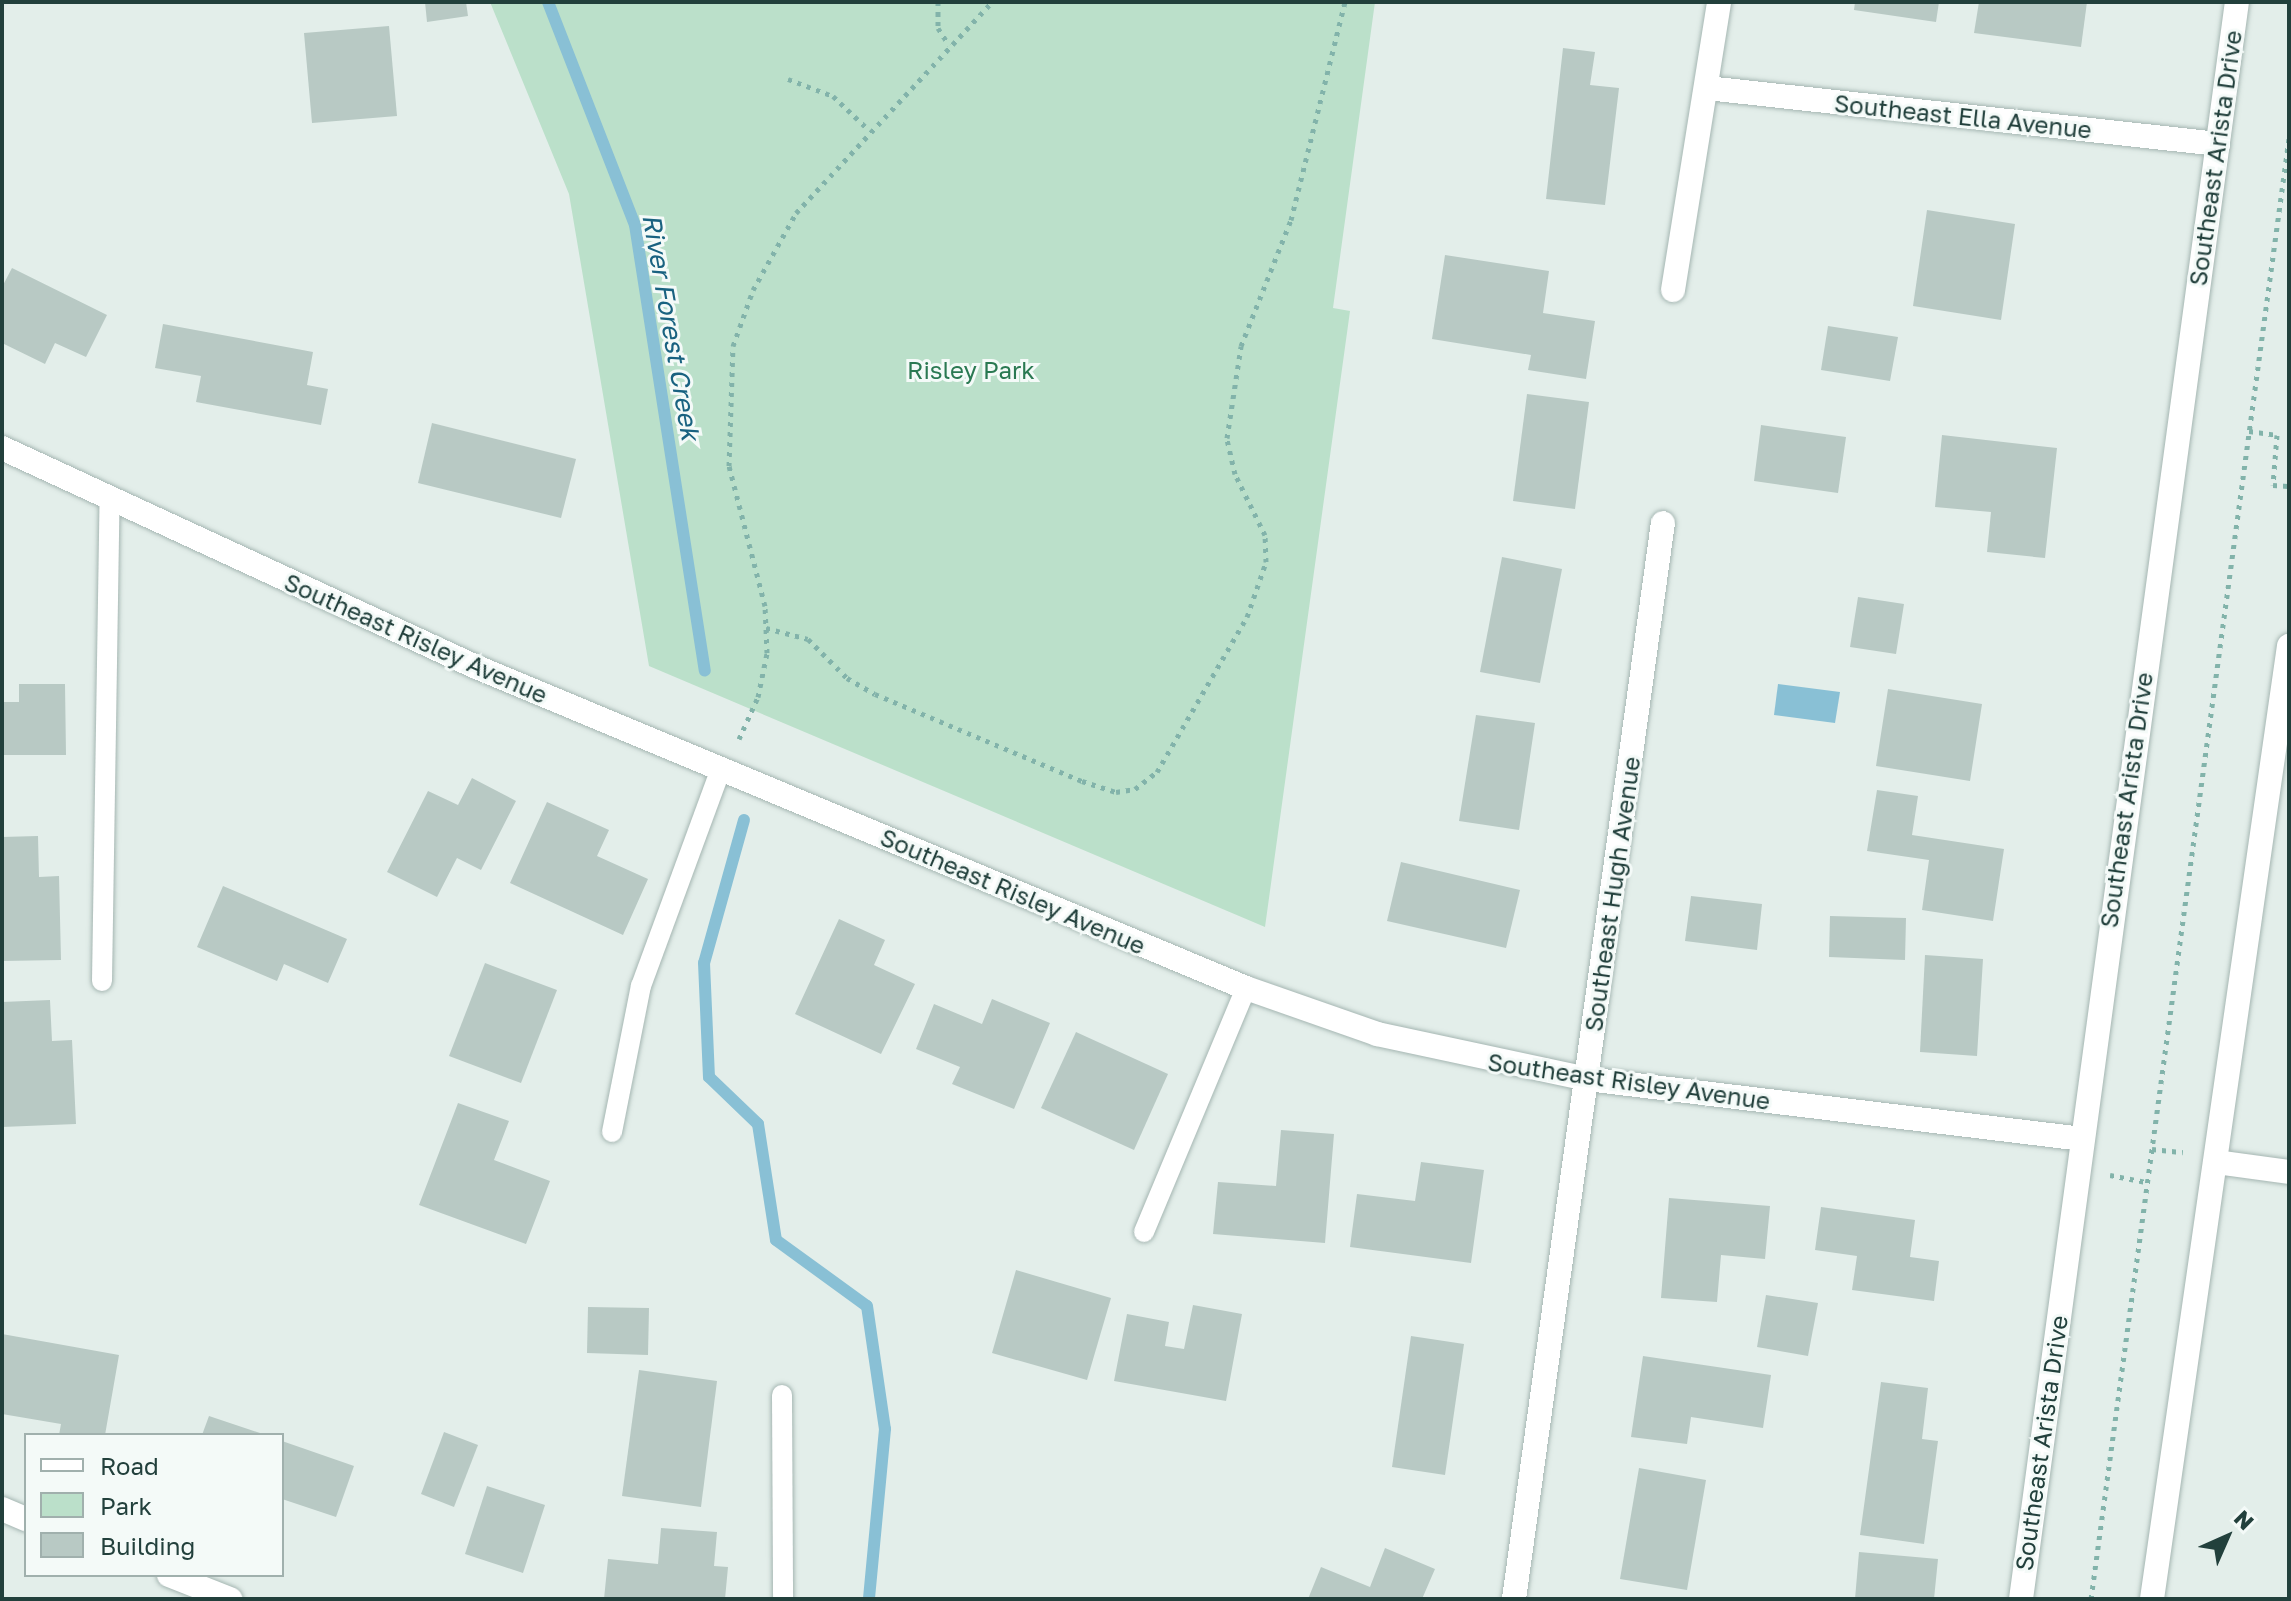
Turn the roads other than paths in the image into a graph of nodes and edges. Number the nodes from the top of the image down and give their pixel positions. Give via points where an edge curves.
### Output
1 (1719, 2) edge
2 (2237, 2) edge
3 (1707, 88) junction
4 (2218, 144) junction
5 (1673, 290) dead end
6 (2, 448) edge
7 (110, 497) junction
8 (1663, 523) dead end
9 (2289, 646) edge
10 (721, 769) junction
11 (102, 981) dead end
12 (1246, 988) junction
13 (1587, 1079) junction
14 (612, 1132) dead end
15 (2081, 1139) junction
16 (2216, 1162) junction
17 (2289, 1172) edge
18 (1144, 1232) dead end
19 (782, 1395) dead end
20 (2, 1509) edge
21 (24, 1518) edge
22 (174, 1577) edge
23 (230, 1599) edge
24 (783, 1599) edge
25 (1514, 1599) edge
26 (2021, 1599) edge
27 (2152, 1599) edge

1 - 3 street
2 - 4 street, Southeast Arista Drive
3 - 4 street, Southeast Ella Avenue
3 - 5 street
4 - 15 street, Southeast Arista Drive
6 - 7 street, Southeast Risley Avenue
7 - 10 street, Southeast Risley Avenue via 474,666
7 - 11 lane
8 - 13 street, Southeast Hugh Avenue
9 - 16 street
10 - 12 street, Southeast Risley Avenue
10 - 14 lane via 641,986
12 - 13 street, Southeast Risley Avenue via 1377,1034
12 - 18 lane
13 - 15 street, Southeast Risley Avenue
13 - 25 street, Southeast Hugh Avenue
15 - 26 street, Southeast Arista Drive
16 - 17 street
16 - 27 street
19 - 24 lane
20 - 21 street
22 - 23 street

